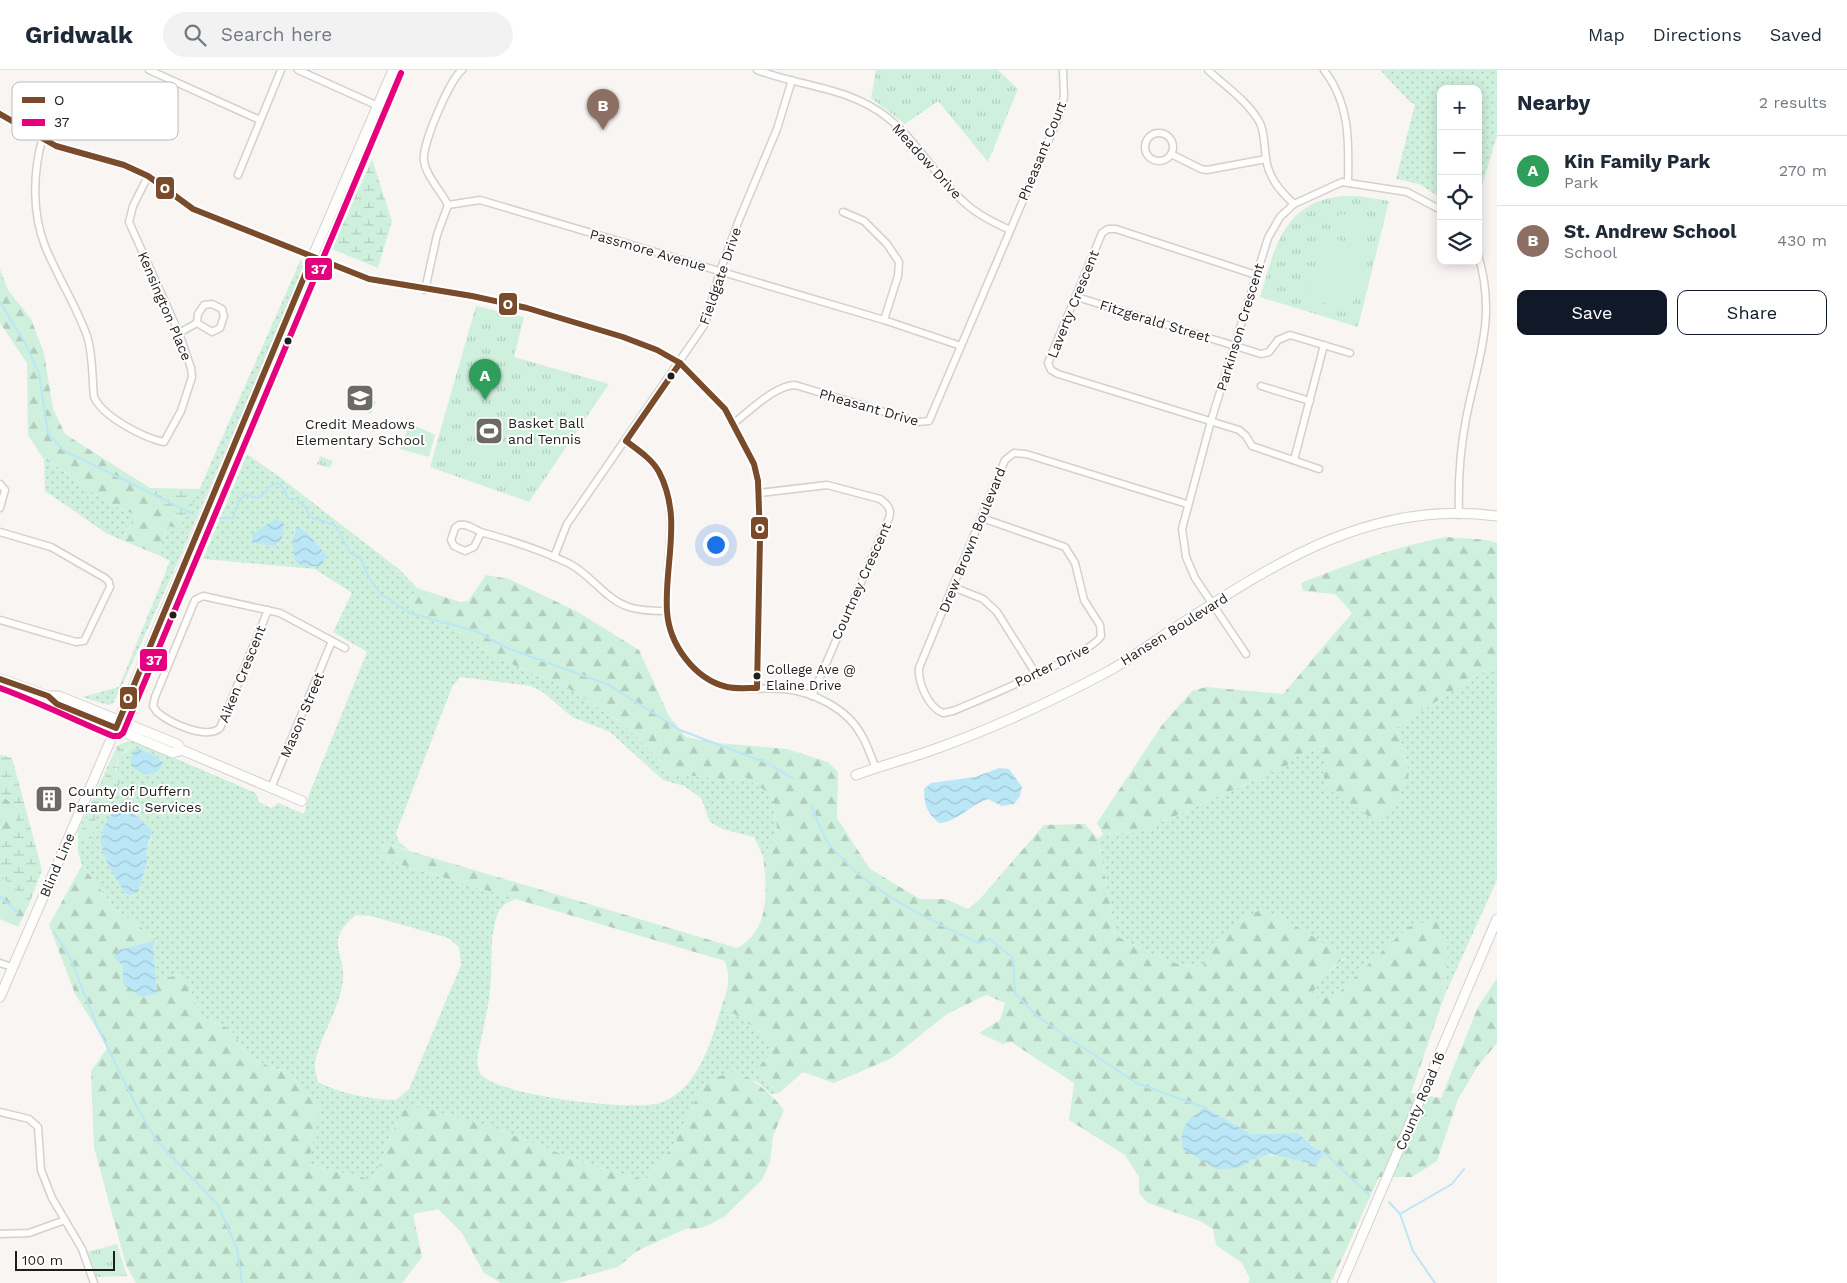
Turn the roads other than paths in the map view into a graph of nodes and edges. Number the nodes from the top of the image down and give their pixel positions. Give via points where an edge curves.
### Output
1 (149, 70) edge
2 (281, 70) edge
3 (298, 70) edge
4 (393, 70) edge
5 (462, 70) edge
6 (757, 70) edge
7 (1064, 70) edge
8 (1208, 70) edge
9 (1324, 70) edge
10 (792, 80) junction
11 (176, 82) edge
12 (178, 83) edge
13 (378, 106) junction
14 (0, 114) edge
15 (260, 120) junction
16 (12, 121) edge
17 (42, 140) joint
18 (1171, 154) junction
19 (1266, 159) junction
20 (238, 175) dead end
21 (148, 176) junction
22 (1348, 182) junction
23 (1294, 204) junction
24 (448, 205) junction
25 (1437, 208) edge
26 (843, 212) dead end
27 (1010, 230) junction
28 (312, 258) junction
29 (1482, 265) edge
30 (720, 271) junction
31 (1256, 275) junction
32 (425, 290) junction
33 (1077, 297) junction
34 (884, 320) junction
35 (197, 323) junction
36 (179, 333) junction
37 (1234, 344) junction
38 (1324, 345) junction
39 (961, 346) junction
40 (1350, 353) dead end
41 (680, 363) junction
42 (1260, 386) dead end
43 (1310, 401) junction
44 (1211, 421) junction
45 (734, 423) junction
46 (626, 441) junction
47 (1294, 460) junction
48 (1319, 469) dead end
49 (0, 484) edge
50 (759, 493) junction
51 (1187, 504) junction
52 (0, 508) edge
53 (1459, 515) junction
54 (1497, 516) edge
55 (982, 518) junction
56 (0, 532) edge
57 (481, 533) junction
58 (554, 557) junction
59 (953, 587) junction
60 (1212, 604) junction
61 (268, 610) junction
62 (667, 611) junction
63 (0, 620) edge
64 (332, 641) junction
65 (345, 648) dead end
66 (1246, 654) dead end
67 (1036, 674) junction
68 (0, 679) edge
69 (757, 688) junction
70 (812, 696) junction
71 (939, 711) joint
72 (118, 724) junction
73 (876, 768) junction
74 (856, 775) dead end
75 (271, 788) junction
76 (302, 800) dead end
77 (1497, 919) edge
78 (0, 963) edge
79 (12, 967) junction
80 (0, 997) edge
81 (0, 1112) edge
82 (65, 1220) junction
83 (0, 1234) edge
84 (94, 1283) edge
85 (1342, 1283) edge

1 - 11 street
2 - 15 street
3 - 13 street
4 - 13 street, Blind Line
5 - 24 street via 443,100 424,157 426,169
6 - 10 street, Meadow Drive
7 - 27 street, Pheasant Court via 1064,97 1059,116
8 - 19 street via 1250,109 1260,123
9 - 22 street via 1338,91 1345,110
10 - 27 street, Meadow Drive via 851,96 888,117 964,203
10 - 30 street, Fieldgate Drive via 777,129
12 - 15 street
13 - 28 street, Blind Line
14 - 16 street
15 - 20 street
17 - 21 street via 124,165
17 - 36 street, Kensington Place via 35,186 40,229 87,338 94,397 116,420 149,439 164,442 181,411 192,377
18 - 18 street via 1163,161 1153,160 1146,152 1147,140 1158,134 1168,137 1173,145
18 - 19 street via 1207,170
19 - 23 street via 1272,178
21 - 28 street via 193,209
21 - 36 street, Kensington Place via 129,222
22 - 23 street, Parkinson Crescent
22 - 25 street, Parkinson Crescent via 1407,192
23 - 31 street, Parkinson Crescent via 1280,217 1268,238
24 - 30 street, Passmore Avenue via 480,200
24 - 32 street via 437,235
26 - 34 street via 864,221 888,244 899,262 898,276
27 - 39 street, Pheasant Drive
28 - 32 street via 369,279
28 - 72 street, Blind Line
29 - 53 street via 1490,285 1491,326 1466,418 1460,455
30 - 34 street, Passmore Avenue
30 - 41 street, Fieldgate Drive via 705,324
31 - 33 street, Laverty Crescent via 1108,229 1102,233
31 - 37 street, Parkinson Crescent
32 - 41 street via 527,308 623,337
33 - 37 street, Fitzgerald Street
33 - 44 street, Laverty Crescent via 1048,363 1051,370
34 - 39 street, Passmore Avenue
35 - 35 street via 212,332 220,328 224,316 222,308 204,305
35 - 36 street
37 - 38 street, Fitzgerald Street via 1265,353 1272,350 1281,338 1290,335
37 - 44 street, Parkinson Crescent
38 - 40 street
38 - 43 street
39 - 45 street, Pheasant Drive via 932,417 924,423 795,385 775,391
41 - 45 street via 710,392
41 - 46 street, Fieldgate Drive
42 - 43 street
43 - 47 street
44 - 47 street, Laverty Crescent via 1238,430 1252,446
44 - 51 street, Parkinson Crescent
45 - 50 street via 754,464
46 - 58 street, Fieldgate Drive via 567,524
46 - 62 street via 649,459 659,473 671,513
47 - 48 street, Laverty Crescent
49 - 52 street via 5,490
50 - 69 street
50 - 70 street, Courtney Crescent via 826,485 880,500 889,510 889,518
51 - 55 street, Drew Brown Boulevard via 1014,453 1005,460
51 - 60 street, Parkinson Crescent via 1182,529 1186,557
53 - 54 street, Hansen Boulevard
53 - 60 street, Hansen Boulevard via 1415,515 1332,538 1294,555
55 - 59 street, Drew Brown Boulevard
55 - 67 street, Porter Drive via 1065,547 1075,563 1084,600 1102,630 1094,645
56 - 63 street via 50,547 105,578 110,587 84,641 76,642
57 - 57 street via 472,527 459,525 451,540 454,546 465,551 474,547
57 - 58 street
58 - 62 street via 577,568 629,607
59 - 67 street via 990,604
59 - 71 street, Drew Brown Boulevard via 919,668 920,684
60 - 66 street, Parkinson Crescent
60 - 73 street, Hansen Boulevard via 1108,671 1014,718
61 - 61 street, Aiken Crescent via 220,728 201,733 162,716 153,706 195,600 203,596
61 - 64 street
62 - 69 street via 673,641 694,668 708,679 727,687
64 - 65 street
64 - 75 street, Mason Street
67 - 71 street, Porter Drive via 947,713
68 - 72 street via 48,696 57,704
69 - 70 street via 785,689
70 - 73 street via 829,703 846,716 862,735
72 - 75 street via 173,752 182,750
72 - 79 street, Blind Line
73 - 74 street, Hansen Boulevard
75 - 76 street
77 - 85 street, County Road 16
78 - 79 street
79 - 80 street, Blind Line
81 - 82 street via 29,1120 38,1127 41,1170
82 - 83 street via 29,1232
82 - 84 street via 82,1249

